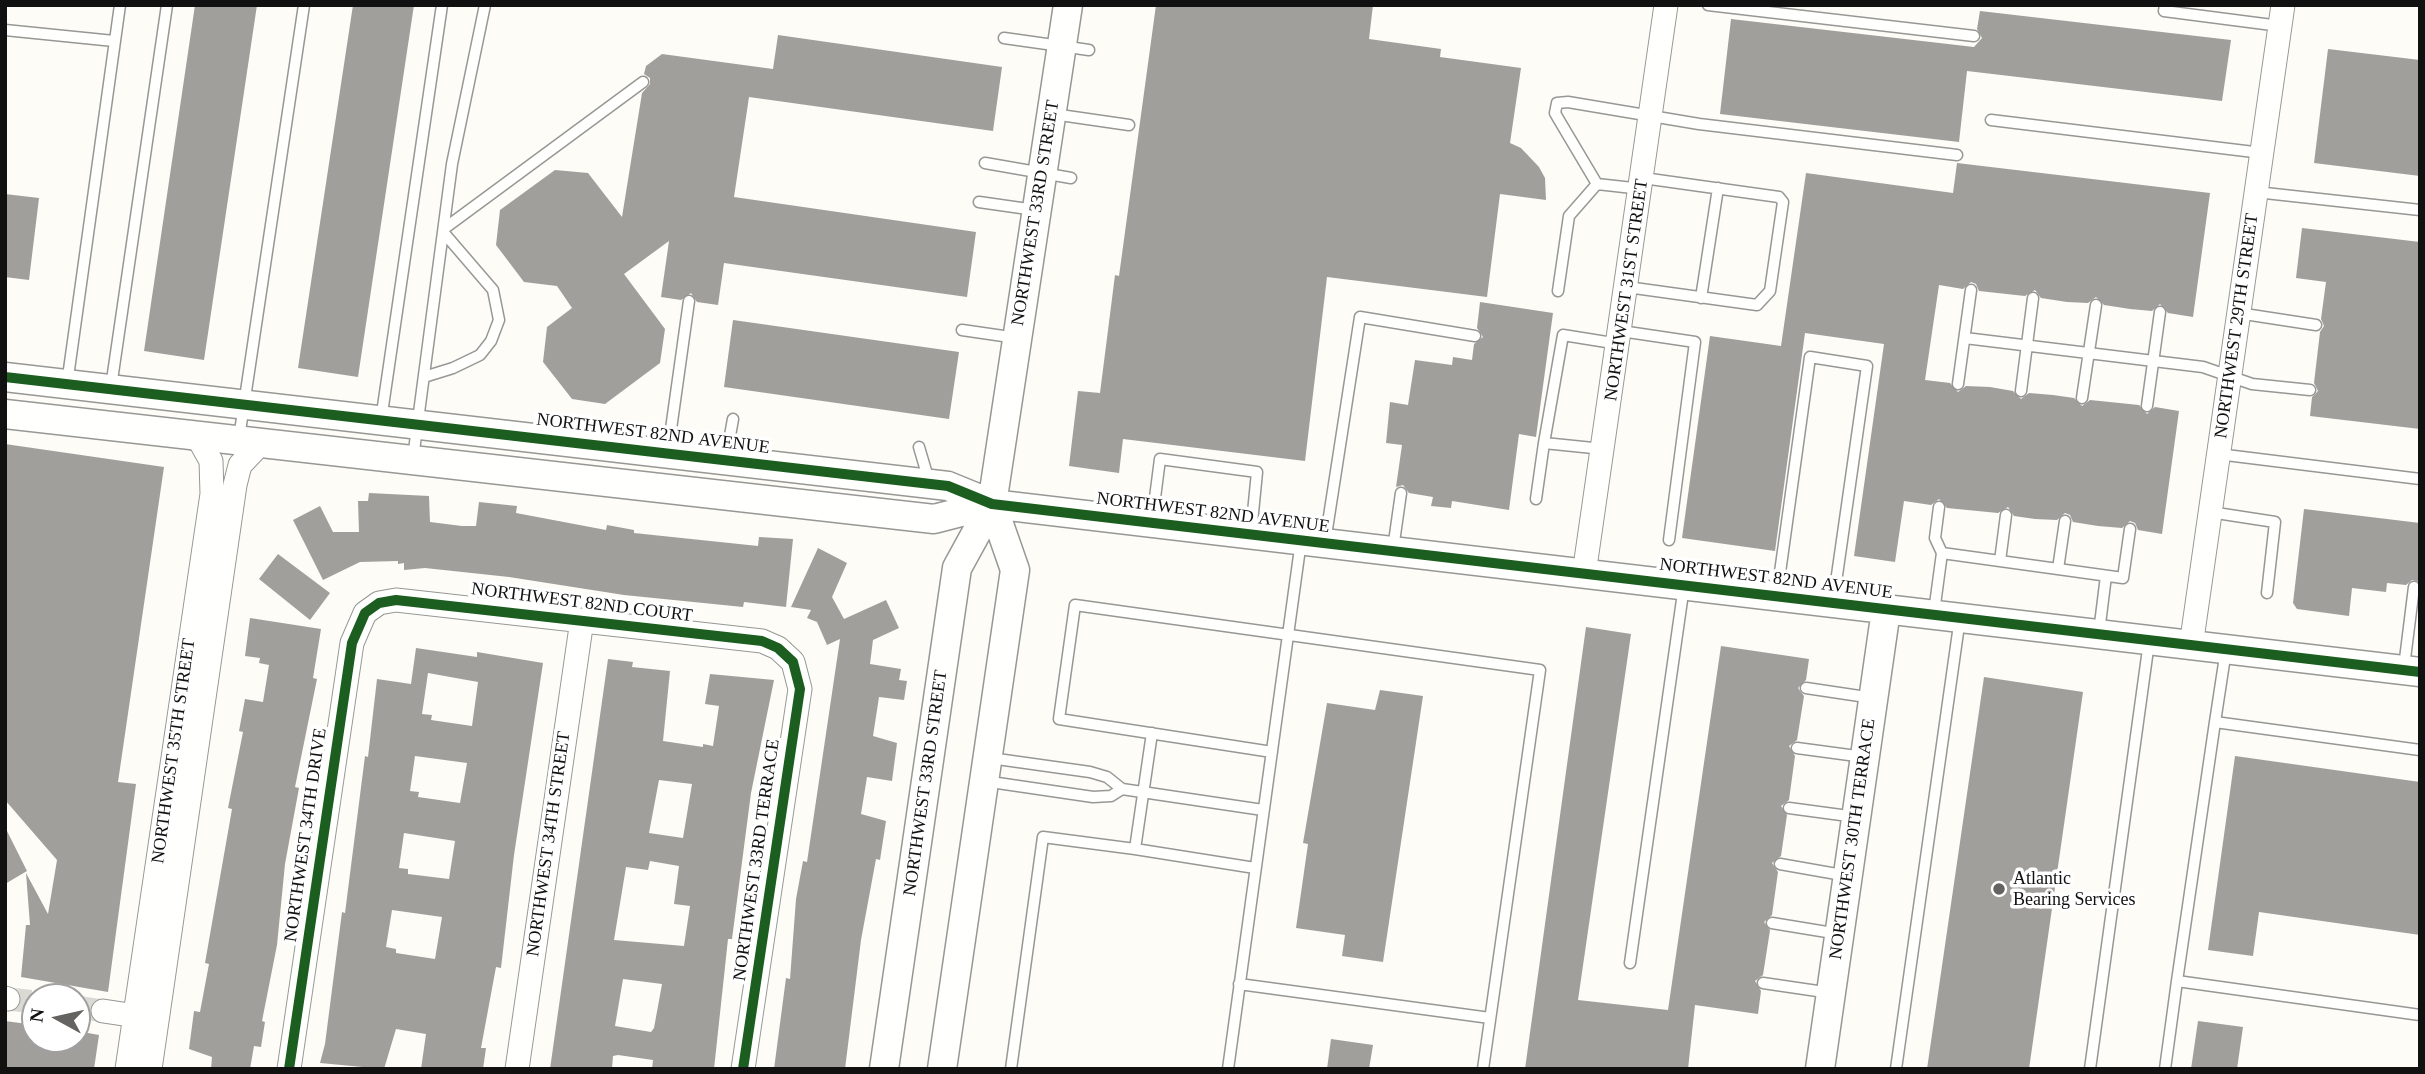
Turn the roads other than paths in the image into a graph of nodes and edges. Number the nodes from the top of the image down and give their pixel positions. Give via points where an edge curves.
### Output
1 (120, 5) edge
2 (167, 5) edge
3 (304, 5) edge
4 (442, 5) edge
5 (485, 5) edge
6 (1068, 5) edge
7 (1666, 5) edge
8 (1708, 5) edge
9 (2165, 5) edge
10 (2281, 16) edge
11 (5, 30) edge
12 (1974, 36) dead end
13 (1004, 38) dead end
14 (114, 41) junction
15 (1075, 48) junction
16 (643, 82) dead end
17 (1051, 114) junction
18 (1652, 115) junction
19 (1991, 120) dead end
20 (1129, 125) dead end
21 (2262, 153) junction
22 (1957, 155) dead end
23 (985, 163) dead end
24 (1041, 174) junction
25 (1071, 178) dead end
26 (1642, 183) junction
27 (1597, 184) junction
28 (1718, 188) junction
29 (2256, 192) junction
30 (979, 202) dead end
31 (1037, 210) junction
32 (2420, 210) edge
33 (444, 230) junction
34 (1627, 287) junction
35 (1971, 290) dead end
36 (1558, 291) dead end
37 (1701, 298) junction
38 (2033, 298) dead end
39 (689, 301) dead end
40 (2096, 304) dead end
41 (2160, 312) dead end
42 (2238, 313) junction
43 (2316, 325) dead end
44 (962, 330) dead end
45 (1475, 336) dead end
46 (1017, 338) junction
47 (1620, 338) junction
48 (1965, 338) junction
49 (2027, 345) junction
50 (2089, 353) junction
51 (2153, 360) junction
52 (2230, 376) junction
53 (5, 377) edge
54 (424, 377) junction
55 (67, 384) junction
56 (1958, 384) dead end
57 (110, 389) junction
58 (2310, 390) dead end
59 (2021, 391) dead end
60 (2082, 398) dead end
61 (244, 404) junction
62 (2147, 406) dead end
63 (5, 414) edge
64 (733, 419) dead end
65 (381, 420) junction
66 (417, 424) junction
67 (197, 436) junction
68 (250, 442) junction
69 (1544, 443) junction
70 (919, 447) dead end
71 (1603, 449) junction
72 (656, 452) junction
73 (2218, 454) junction
74 (726, 460) junction
75 (412, 461) junction
76 (2420, 479) edge
77 (591, 482) junction
78 (930, 484) junction
79 (1401, 493) dead end
80 (1536, 499) dead end
81 (992, 504) junction
82 (1939, 507) dead end
83 (2210, 512) junction
84 (2006, 515) dead end
85 (2065, 521) dead end
86 (1151, 523) junction
87 (2130, 529) dead end
88 (1250, 536) junction
89 (1669, 540) dead end
90 (1313, 543) junction
91 (1392, 552) junction
92 (1942, 553) junction
93 (2000, 561) junction
94 (2059, 569) junction
95 (1584, 575) junction
96 (2106, 576) junction
97 (1684, 586) junction
98 (2414, 587) dead end
99 (2267, 593) dead end
100 (1776, 597) junction
101 (1833, 604) junction
102 (1886, 610) junction
103 (368, 611) joint
104 (1947, 617) junction
105 (582, 620) junction
106 (1288, 635) junction
107 (2098, 635) junction
108 (2150, 641) junction
109 (2191, 646) junction
110 (2226, 650) junction
111 (790, 659) joint
112 (2412, 671) edge
113 (1806, 688) dead end
114 (1873, 698) junction
115 (190, 715) junction
116 (2215, 722) junction
117 (1152, 733) junction
118 (1797, 748) dead end
119 (2420, 750) edge
120 (1272, 752) junction
121 (1864, 757) junction
122 (985, 769) junction
123 (1122, 789) junction
124 (1143, 793) junction
125 (1789, 808) dead end
126 (1263, 810) junction
127 (1856, 817) junction
128 (1135, 849) junction
129 (1780, 864) dead end
130 (1255, 868) junction
131 (1847, 876) junction
132 (1772, 923) dead end
133 (1839, 934) junction
134 (1630, 963) dead end
135 (2177, 981) junction
136 (1763, 983) dead end
137 (1239, 984) junction
138 (1831, 993) junction
139 (103, 1011) tunnel mouth
140 (2420, 1015) edge
141 (146, 1017) junction
142 (1490, 1018) junction
143 (127, 1069) edge
144 (150, 1069) edge
145 (289, 1069) edge
146 (517, 1069) edge
147 (743, 1069) edge
148 (884, 1069) edge
149 (942, 1069) edge
150 (1011, 1069) edge
151 (1228, 1069) edge
152 (1483, 1069) edge
153 (1820, 1069) edge
154 (1896, 1069) edge
155 (2090, 1069) edge
156 (2165, 1069) edge

1 - 14 lane
2 - 57 lane
3 - 61 lane
4 - 65 lane
5 - 33 lane via 452,164
6 - 15 street, NORTHWEST 33RD STREET
7 - 18 street, NORTHWEST 31ST STREET
8 - 12 lane
9 - 10 lane via 2164,12
10 - 21 street, NORTHWEST 29TH STREET
11 - 14 lane
13 - 15 lane
14 - 55 lane
15 - 17 street, NORTHWEST 33RD STREET
16 - 33 lane
17 - 20 lane
17 - 24 street, NORTHWEST 33RD STREET
18 - 22 lane
18 - 26 street, NORTHWEST 31ST STREET
18 - 27 lane via 1557,103 1555,114
19 - 21 lane
21 - 29 street, NORTHWEST 29TH STREET
23 - 24 lane
24 - 25 lane
24 - 31 street, NORTHWEST 33RD STREET
26 - 27 lane
26 - 28 lane
26 - 34 street, NORTHWEST 31ST STREET
27 - 36 lane via 1569,216
28 - 37 lane
28 - 37 lane via 1773,193 1783,202 1770,291 1757,305
29 - 32 lane
29 - 42 street, NORTHWEST 29TH STREET
30 - 31 lane
31 - 46 street, NORTHWEST 33RD STREET
33 - 54 lane
33 - 54 lane via 493,290 499,320 480,355
34 - 37 lane
34 - 47 street, NORTHWEST 31ST STREET
35 - 48 lane
38 - 49 lane
39 - 72 lane via 671,429
40 - 50 lane
41 - 51 lane
42 - 43 lane
42 - 52 street, NORTHWEST 29TH STREET
44 - 46 lane
45 - 90 lane via 1360,317
46 - 81 street, NORTHWEST 33RD STREET
47 - 69 lane via 1563,335
47 - 71 street, NORTHWEST 31ST STREET
47 - 89 lane via 1695,342
48 - 49 lane
48 - 56 lane
49 - 50 lane
49 - 59 lane
50 - 51 lane
50 - 60 lane
51 - 52 lane via 2203,366
51 - 62 lane
52 - 58 lane via 2252,384
52 - 73 street, NORTHWEST 29TH STREET
53 - 55 street, NORTHWEST 82ND AVENUE
54 - 66 lane
55 - 57 street, NORTHWEST 82ND AVENUE
57 - 61 street, NORTHWEST 82ND AVENUE
61 - 65 street, NORTHWEST 82ND AVENUE
61 - 68 lane
63 - 67 street, NORTHWEST 82ND AVENUE
64 - 74 lane
65 - 66 street, NORTHWEST 82ND AVENUE
66 - 72 street, NORTHWEST 82ND AVENUE
66 - 75 lane
67 - 68 street, NORTHWEST 82ND AVENUE
67 - 115 street, NORTHWEST 35TH STREET via 211,461 213,482
68 - 75 street, NORTHWEST 82ND AVENUE
68 - 115 street, NORTHWEST 35TH STREET via 235,485
69 - 71 lane
69 - 80 lane
70 - 78 lane
71 - 95 street, NORTHWEST 31ST STREET
72 - 74 street, NORTHWEST 82ND AVENUE
72 - 77 street via 636,469 619,469
73 - 76 lane
73 - 83 street, NORTHWEST 29TH STREET
74 - 78 street, NORTHWEST 82ND AVENUE
75 - 77 street, NORTHWEST 82ND AVENUE
77 - 81 street, NORTHWEST 82ND AVENUE via 934,519
78 - 81 street, NORTHWEST 82ND AVENUE via 948,486
79 - 91 lane
81 - 86 street, NORTHWEST 82ND AVENUE
81 - 122 street, NORTHWEST 33RD STREET via 1015,570
81 - 148 street, NORTHWEST 33RD STREET via 957,568
82 - 92 lane via 1935,537
83 - 99 lane via 2275,522
83 - 109 street, NORTHWEST 29TH STREET
84 - 93 lane
85 - 94 lane
86 - 88 street, NORTHWEST 82ND AVENUE
86 - 88 lane via 1160,459 1257,471
87 - 96 lane via 2123,578
88 - 90 street, NORTHWEST 82ND AVENUE
90 - 91 street, NORTHWEST 82ND AVENUE
90 - 106 lane
91 - 95 street, NORTHWEST 82ND AVENUE
92 - 93 lane
92 - 104 lane
93 - 94 lane
94 - 96 lane
95 - 97 street, NORTHWEST 82ND AVENUE
96 - 107 lane
97 - 100 street, NORTHWEST 82ND AVENUE
97 - 134 lane
98 - 112 lane
100 - 101 street, NORTHWEST 82ND AVENUE
100 - 101 lane via 1810,357 1867,366
101 - 102 street, NORTHWEST 82ND AVENUE
102 - 104 street, NORTHWEST 82ND AVENUE
102 - 114 street, NORTHWEST 30TH TERRACE
103 - 105 street, NORTHWEST 82ND COURT via 388,600 406,600
103 - 145 street, NORTHWEST 34TH DRIVE via 358,623 352,643
104 - 107 street, NORTHWEST 82ND AVENUE
104 - 154 lane
105 - 111 street, NORTHWEST 82ND COURT via 762,641
105 - 146 street, NORTHWEST 34TH STREET
106 - 117 lane via 1075,605 1059,719
106 - 120 lane
106 - 142 lane via 1540,670
107 - 108 street, NORTHWEST 82ND AVENUE
108 - 109 street, NORTHWEST 82ND AVENUE
108 - 155 lane
109 - 110 street, NORTHWEST 82ND AVENUE
110 - 112 street, NORTHWEST 82ND AVENUE
110 - 116 lane
111 - 147 street, NORTHWEST 33RD TERRACE via 800,689
113 - 114 lane
114 - 121 street, NORTHWEST 30TH TERRACE
115 - 141 street, NORTHWEST 35TH STREET
116 - 119 lane
116 - 135 lane
117 - 120 lane
117 - 124 lane
118 - 121 lane
120 - 126 lane
121 - 127 street, NORTHWEST 30TH TERRACE
122 - 123 lane via 1090,772 1107,777
122 - 123 lane via 1093,797 1111,796
122 - 149 street, NORTHWEST 33RD STREET
123 - 124 lane
124 - 126 lane
124 - 128 lane
125 - 127 lane
126 - 130 lane
127 - 131 street, NORTHWEST 30TH TERRACE
128 - 130 lane
128 - 150 lane via 1043,836
129 - 131 lane
130 - 137 lane
131 - 133 street, NORTHWEST 30TH TERRACE
132 - 133 lane
133 - 138 street, NORTHWEST 30TH TERRACE
135 - 140 lane
135 - 156 lane
136 - 138 lane
137 - 142 lane
137 - 151 lane
138 - 153 street, NORTHWEST 30TH TERRACE
139 - 141 street
141 - 143 street, NORTHWEST 35TH STREET
141 - 144 street, NORTHWEST 35TH STREET
142 - 152 lane

